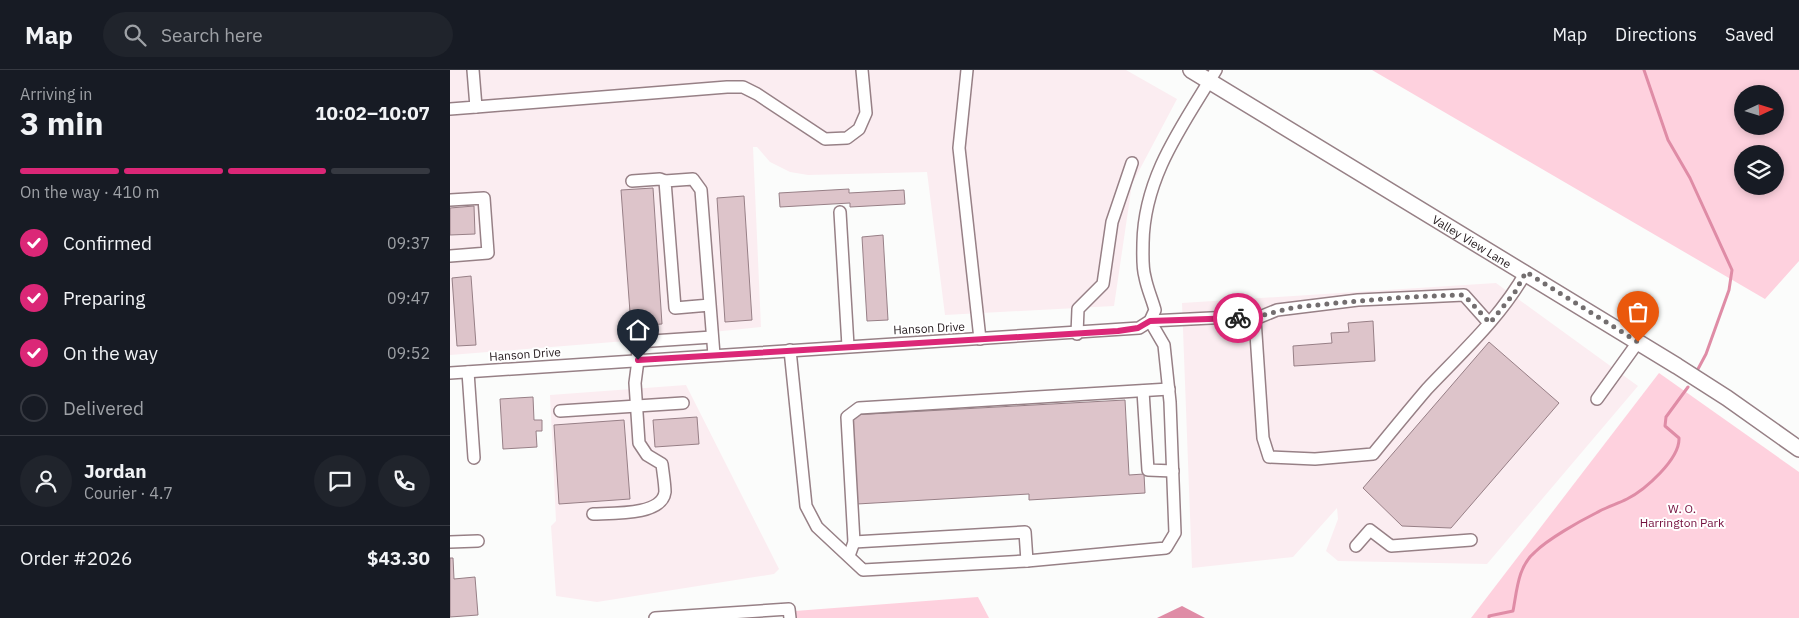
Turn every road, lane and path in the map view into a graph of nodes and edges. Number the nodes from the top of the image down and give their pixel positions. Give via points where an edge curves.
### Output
1 (473, 70) edge
2 (862, 70) edge
3 (967, 70) edge
4 (1191, 70) edge
5 (1213, 76) edge
6 (476, 107) junction
7 (450, 109) edge
8 (1132, 163) dead end
9 (632, 181) dead end
10 (665, 181) junction
11 (450, 200) edge
12 (840, 212) dead end
13 (450, 256) edge
14 (1526, 272) junction
15 (710, 305) junction
16 (1255, 319) junction
17 (1150, 321) junction
18 (1490, 323) junction
19 (1077, 334) junction
20 (712, 337) junction
21 (980, 339) junction
22 (1638, 342) junction
23 (848, 346) junction
24 (790, 350) junction
25 (714, 355) junction
26 (638, 360) junction
27 (468, 372) junction
28 (450, 373) edge
29 (1169, 389) junction
30 (1143, 391) junction
31 (1597, 399) dead end
32 (683, 403) dead end
33 (637, 406) junction
34 (560, 411) dead end
35 (1799, 449) edge
36 (474, 458) dead end
37 (1173, 471) junction
38 (593, 514) dead end
39 (1471, 540) dead end
40 (478, 541) dead end
41 (450, 542) edge
42 (854, 542) junction
43 (1356, 546) dead end
44 (849, 556) junction
45 (1027, 560) junction
46 (655, 618) edge
47 (790, 618) edge

1 - 6 street
2 - 6 street via 866,113 859,129 847,138 825,138 780,107 743,87
3 - 21 street via 959,148
4 - 5 main road, Valley View Lane
5 - 14 main road, Valley View Lane
5 - 17 street via 1174,139 1152,186 1143,227 1145,277 1155,310
6 - 7 street
8 - 19 street via 1112,222 1103,284 1078,309
9 - 10 street
10 - 15 street via 693,179 701,190
10 - 15 street via 675,308
11 - 13 street via 484,198 488,253
12 - 23 street
14 - 18 street via 1515,292
14 - 22 main road, Valley View Lane
15 - 20 street
16 - 17 street, Hanson Drive
16 - 18 street via 1277,310 1358,300 1464,295
16 - 18 street via 1263,438 1269,457 1316,459 1373,454
17 - 19 street, Hanson Drive via 1138,328
17 - 29 street via 1164,345
19 - 21 street, Hanson Drive
20 - 25 street
20 - 26 street via 637,342
21 - 23 street, Hanson Drive
22 - 31 street
22 - 35 main road, Valley View Lane via 1727,398
23 - 24 street, Hanson Drive
24 - 25 street, Hanson Drive
24 - 44 street via 806,506 817,527
25 - 26 street, Hanson Drive
26 - 27 street, Hanson Drive
26 - 33 street
27 - 28 street, Hanson Drive
27 - 36 street
29 - 30 street
29 - 37 street
30 - 37 street via 1148,470
30 - 42 street via 859,408 847,417
32 - 33 street
33 - 34 street
33 - 38 street via 639,443 647,455 662,464 665,494 649,510
37 - 45 street via 1175,534 1166,548
39 - 43 street via 1391,546 1370,530
40 - 41 street
42 - 44 street
42 - 45 street via 1025,532
44 - 45 street via 863,570
46 - 47 street via 790,609

